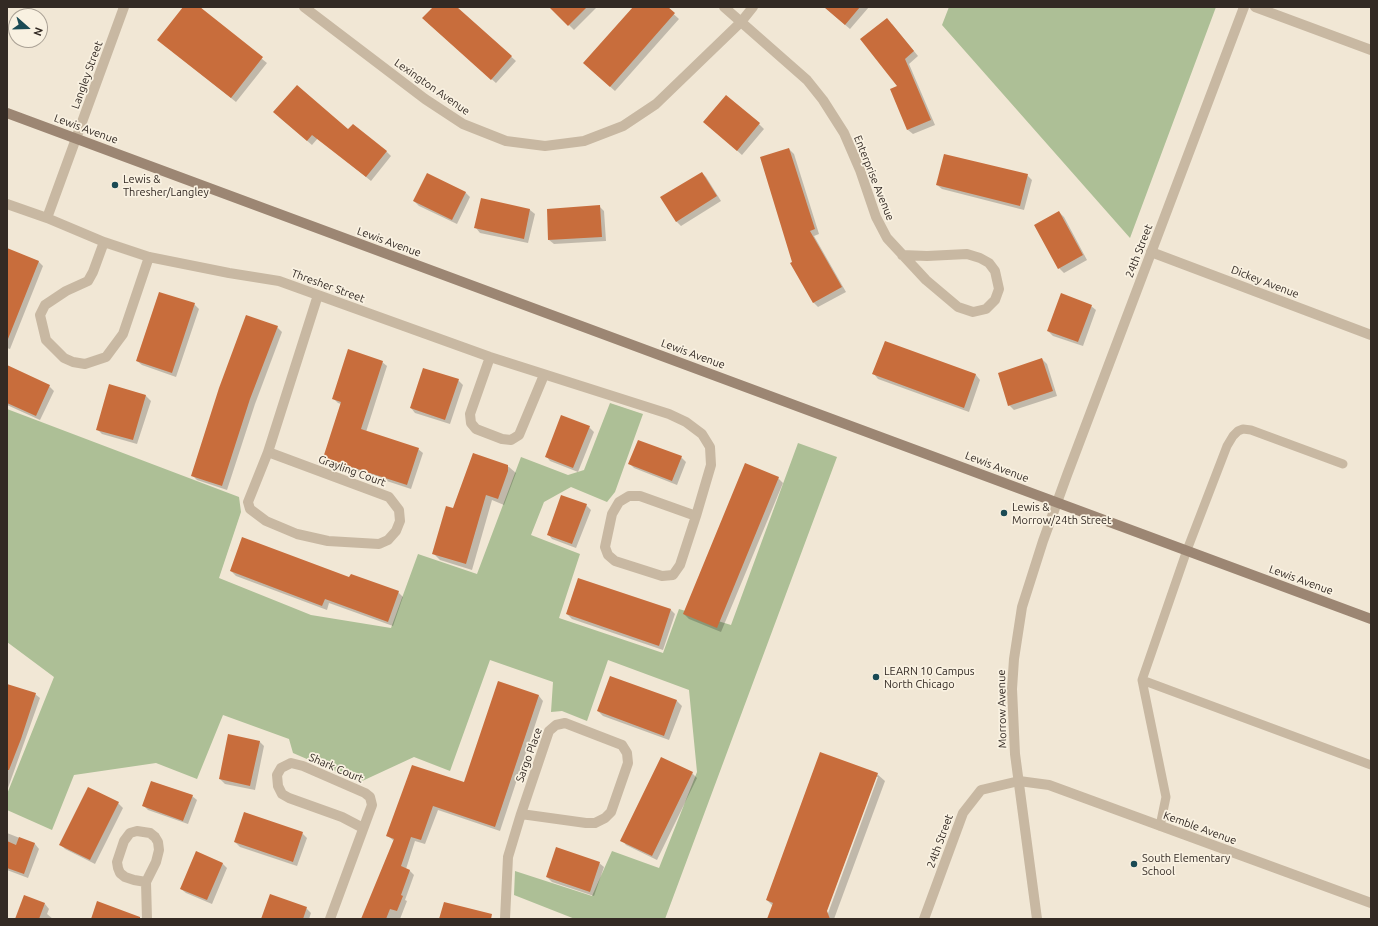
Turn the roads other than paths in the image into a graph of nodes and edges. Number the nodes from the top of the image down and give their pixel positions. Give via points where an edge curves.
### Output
1 (124, 7) edge
2 (304, 7) edge
3 (724, 7) edge
4 (753, 7) edge
5 (1244, 7) edge
6 (1255, 7) edge
7 (741, 22) junction
8 (1371, 50) edge
9 (7, 113) edge
10 (77, 138) junction
11 (7, 204) edge
12 (47, 218) junction
13 (104, 242) junction
14 (1152, 252) junction
15 (902, 255) junction
16 (149, 257) junction
17 (318, 295) junction
18 (1371, 335) edge
19 (490, 357) junction
20 (544, 375) junction
21 (268, 452) junction
22 (1343, 464) dead end
23 (1057, 503) junction
24 (696, 516) junction
25 (1187, 550) junction
26 (1371, 619) edge
27 (1142, 680) junction
28 (1371, 765) edge
29 (1019, 781) junction
30 (521, 814) junction
31 (1160, 826) junction
32 (363, 828) junction
33 (146, 882) junction
34 (1371, 903) edge
35 (147, 919) edge
36 (330, 919) edge
37 (505, 919) edge
38 (924, 919) edge
39 (1037, 919) edge

1 - 10 street, Langley Street
2 - 7 street, Lexington Avenue via 425,99 463,124 506,141 545,146 584,141 624,126 656,104
3 - 7 street, Enterprise Avenue
4 - 7 street, Lexington Avenue
5 - 14 street, 24th Street
6 - 8 street
7 - 15 street, Enterprise Avenue via 807,80 823,100 844,133 876,217 887,238
9 - 10 main road, Lewis Avenue
10 - 12 street, Langley Street
10 - 23 main road, Lewis Avenue
11 - 12 street, Thresher Street
12 - 13 street, Thresher Street
13 - 16 street, Thresher Street
13 - 16 street via 88,281 45,305 40,316 46,340 64,358 73,362 85,364 106,357 123,334
14 - 18 street, Dickey Avenue
14 - 23 street, 24th Street
15 - 15 street, Enterprise Avenue via 958,307 973,312 986,309 995,300 999,289 995,271 989,263 980,258 966,254
16 - 17 street, Thresher Street via 279,281
17 - 19 street, Thresher Street
17 - 21 street, Grayling Court
19 - 20 street, Thresher Street
19 - 20 street via 470,414 471,423 476,429 502,439 511,440 519,435
20 - 24 street, Thresher Street via 669,414 702,434 710,447 710,466
21 - 21 street, Grayling Court via 248,502 250,509 266,521 297,534 328,541 379,544 388,540 396,531 400,521 399,510 389,497
22 - 25 lane via 1251,430 1238,431 1227,446
23 - 25 main road, Lewis Avenue
23 - 29 street, Morrow Avenue via 1022,607 1017,634 1012,689
24 - 24 street via 640,496 629,496 619,502 612,514 605,547 608,555 615,561 662,576 673,574 680,565
25 - 26 main road, Lewis Avenue
25 - 27 lane
27 - 28 lane
27 - 31 lane via 1166,797
29 - 31 street, Kemble Avenue via 1049,785
29 - 38 street, 24th Street via 981,790 963,813
29 - 39 street, Morrow Avenue
30 - 30 street, Sargo Place via 586,824 605,818 611,812 628,763 627,752 622,746 565,723 556,725 549,731
30 - 37 street, Sargo Place via 508,857
31 - 34 street, Kemble Avenue
32 - 32 street, Shark Court via 342,816 282,794 278,786 281,768 291,763 303,766 370,797 372,805
32 - 36 street, Shark Court
33 - 33 street via 125,877 118,868 117,862 124,841 130,833 137,831 150,833 158,842 156,862
33 - 35 street

